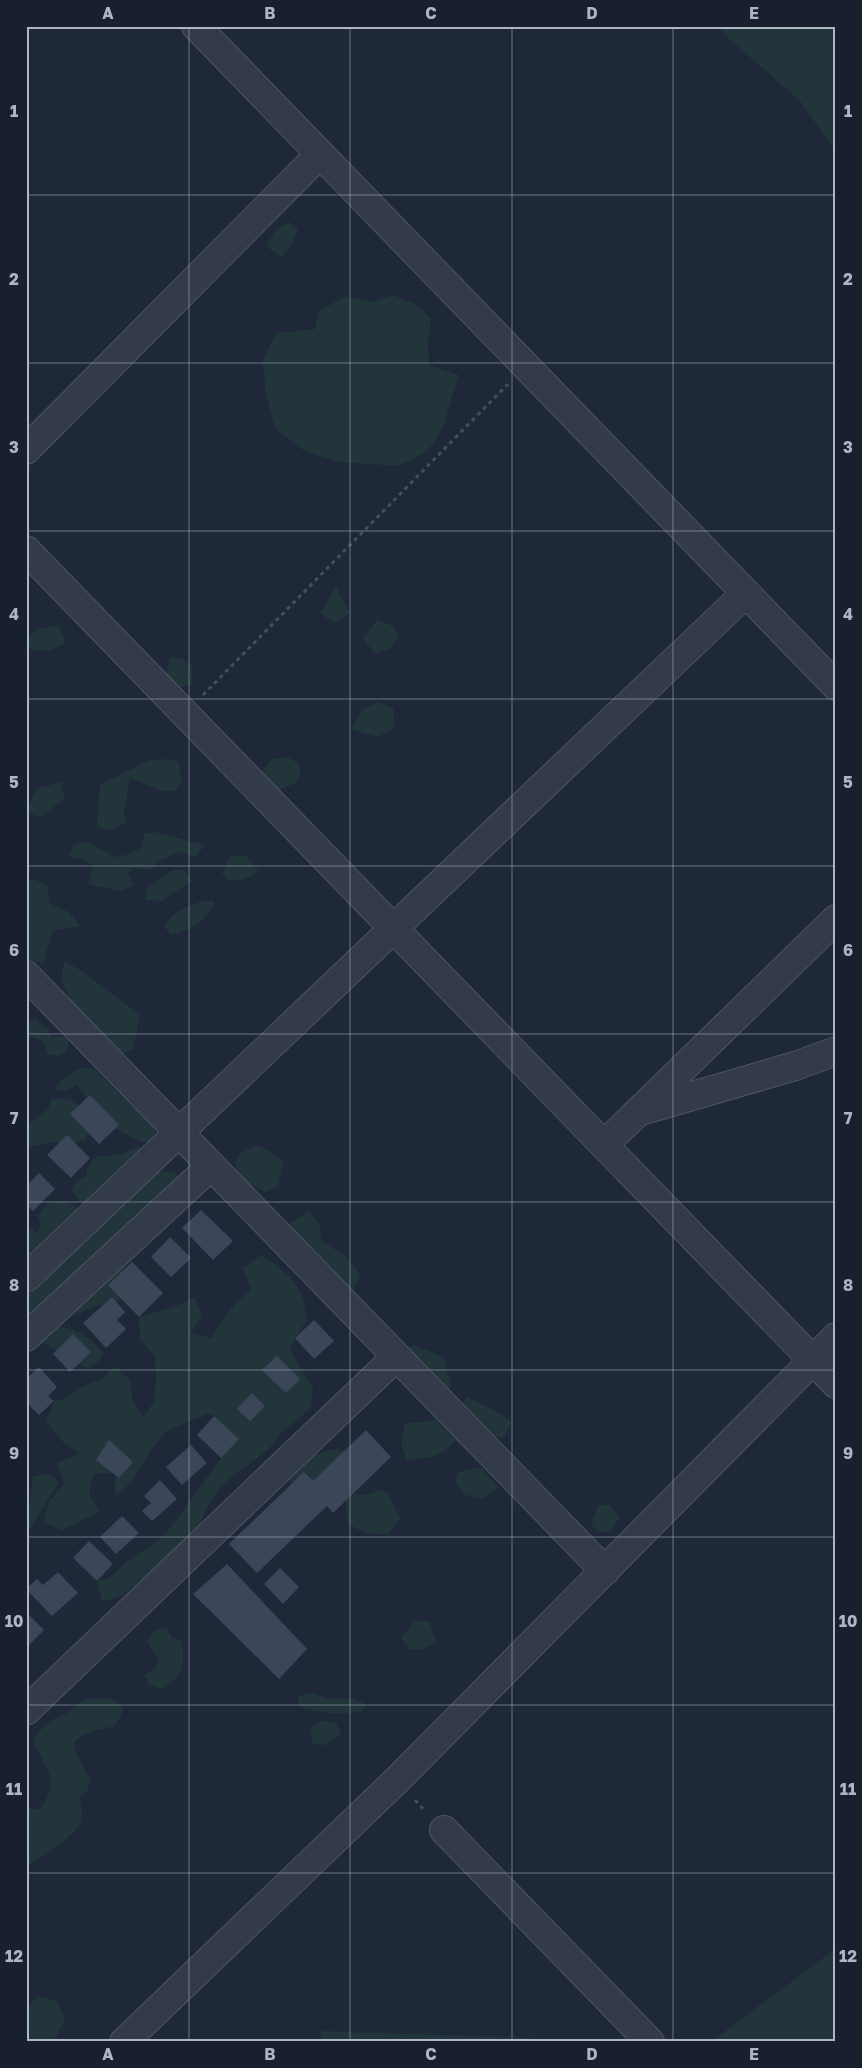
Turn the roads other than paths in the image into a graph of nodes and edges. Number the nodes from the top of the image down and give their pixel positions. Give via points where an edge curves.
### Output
1 (196, 26) edge
2 (320, 154) junction
3 (26, 450) edge
4 (26, 550) edge
5 (746, 593) junction
6 (836, 686) edge
7 (836, 919) edge
8 (393, 928) junction
9 (26, 975) edge
10 (836, 1051) edge
11 (639, 1112) junction
12 (179, 1133) junction
13 (604, 1145) junction
14 (211, 1166) junction
15 (26, 1278) edge
16 (26, 1337) edge
17 (836, 1337) edge
18 (396, 1357) junction
19 (812, 1360) junction
20 (836, 1384) edge
21 (605, 1571) junction
22 (26, 1710) edge
23 (444, 1830) road end
24 (124, 2042) edge
25 (650, 2042) edge

1 - 2 street
2 - 3 street
2 - 5 street
4 - 8 street
5 - 6 street
5 - 8 street
7 - 11 street
8 - 12 street
8 - 13 street
9 - 12 street
10 - 11 street
11 - 13 street
12 - 14 street
12 - 15 street
13 - 19 street
14 - 16 street
14 - 18 street
17 - 19 street
18 - 21 street
18 - 22 street
19 - 20 street
19 - 21 street
21 - 24 street via 396,1781
23 - 25 street

